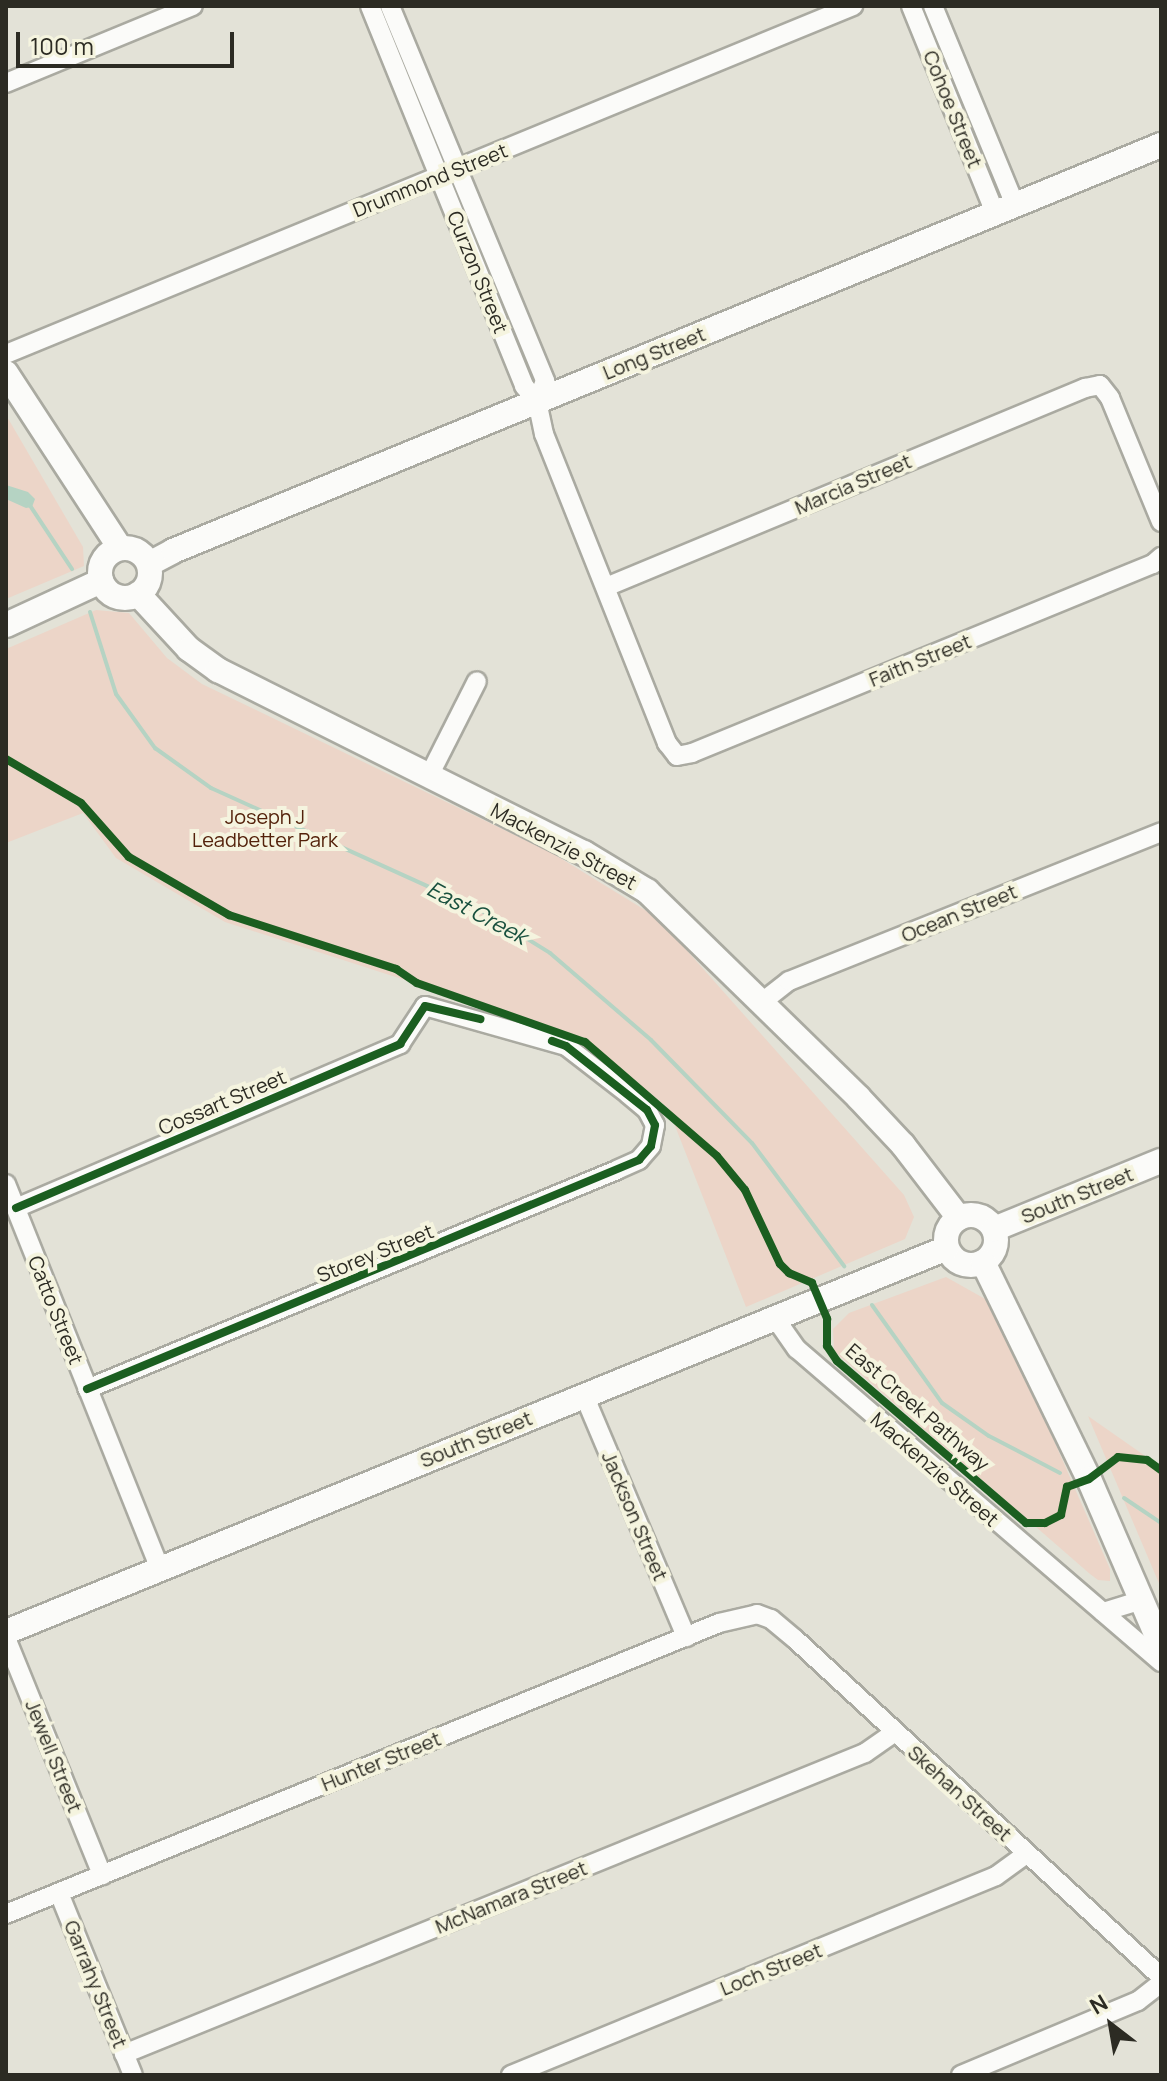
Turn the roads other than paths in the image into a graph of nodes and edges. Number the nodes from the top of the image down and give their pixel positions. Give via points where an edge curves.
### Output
1 (193, 6) edge
2 (370, 6) edge
3 (390, 6) edge
4 (853, 6) edge
5 (911, 6) edge
6 (933, 6) edge
7 (6, 83) edge
8 (1161, 145) edge
9 (457, 169) junction
10 (439, 177) junction
11 (1005, 209) junction
12 (6, 354) edge
13 (6, 373) edge
14 (537, 401) junction
15 (1161, 522) edge
16 (120, 548) junction
17 (1161, 557) edge
18 (149, 564) junction
19 (101, 581) junction
20 (606, 587) junction
21 (138, 594) junction
22 (6, 625) edge
23 (477, 681) dead end
24 (677, 756) joint
25 (429, 776) junction
26 (1161, 832) edge
27 (762, 1002) junction
28 (425, 1006) joint
29 (1161, 1161) edge
30 (6, 1184) edge
31 (16, 1208) junction
32 (959, 1218) junction
33 (994, 1229) junction
34 (947, 1248) junction
35 (983, 1262) junction
36 (775, 1318) junction
37 (87, 1389) junction
38 (584, 1395) junction
39 (160, 1569) junction
40 (1139, 1601) junction
41 (1103, 1612) junction
42 (757, 1614) joint
43 (6, 1635) edge
44 (686, 1637) junction
45 (1161, 1645) edge
46 (1161, 1662) edge
47 (894, 1733) junction
48 (1026, 1854) junction
49 (102, 1875) junction
50 (59, 1893) junction
51 (6, 1914) edge
52 (1161, 1977) edge
53 (1161, 1983) edge
54 (124, 2054) junction
55 (971, 2073) edge
56 (133, 2075) edge
57 (511, 2075) edge

1 - 7 street
2 - 10 street, Curzon Street
3 - 9 street, Curzon Street
4 - 9 street, Drummond Street
5 - 11 street, Cohoe Street
6 - 11 street, Cohoe Street
8 - 11 street, Long Street
9 - 10 street, Drummond Street
9 - 14 street, Curzon Street via 545,381
10 - 12 street, Drummond Street
10 - 14 street, Curzon Street via 524,386
11 - 14 street, Long Street
13 - 16 street
14 - 18 street, Long Street
14 - 20 street, Curzon Street via 544,434
15 - 20 street, Marcia Street via 1100,385
16 - 18 street via 135,549
16 - 19 street via 106,557
17 - 24 street, Faith Street
18 - 21 street via 149,581
19 - 21 street via 117,596
19 - 22 street
20 - 24 street, Curzon Street via 667,743
21 - 25 street, Mackenzie Street via 189,649 218,670
23 - 25 street
25 - 27 street, Mackenzie Street via 584,853 647,891
26 - 27 street, Ocean Street via 789,981
27 - 32 street, Mackenzie Street via 903,1145
28 - 31 street, Cossart Street via 400,1044
28 - 37 street, Storey Street via 566,1046 647,1110 655,1125 651,1146 639,1160 617,1170
29 - 33 street, South Street
30 - 31 street, Catto Street
31 - 37 street, Catto Street
32 - 33 street via 983,1218
32 - 34 street via 948,1231
33 - 35 street via 994,1251
34 - 35 street via 962,1263
34 - 36 street, South Street
35 - 40 street via 1089,1479
36 - 38 street, South Street
36 - 41 street, Mackenzie Street via 797,1349
37 - 39 street, Catto Street
38 - 39 street, South Street
38 - 44 street, Jackson Street
39 - 43 street, South Street
40 - 41 street
40 - 45 street
41 - 46 street, Mackenzie Street
42 - 44 street, Hunter Street
42 - 47 street, Skehan Street via 795,1639
43 - 49 street, Jewell Street
44 - 49 street, Hunter Street
47 - 48 street, Skehan Street
47 - 54 street, McNamara Street via 865,1753
48 - 52 street, Skehan Street
48 - 57 street, Loch Street via 996,1876
49 - 50 street, Hunter Street
50 - 51 street, Hunter Street
50 - 54 street, Garrahy Street
53 - 55 street via 1138,2001
54 - 56 street, Garrahy Street

